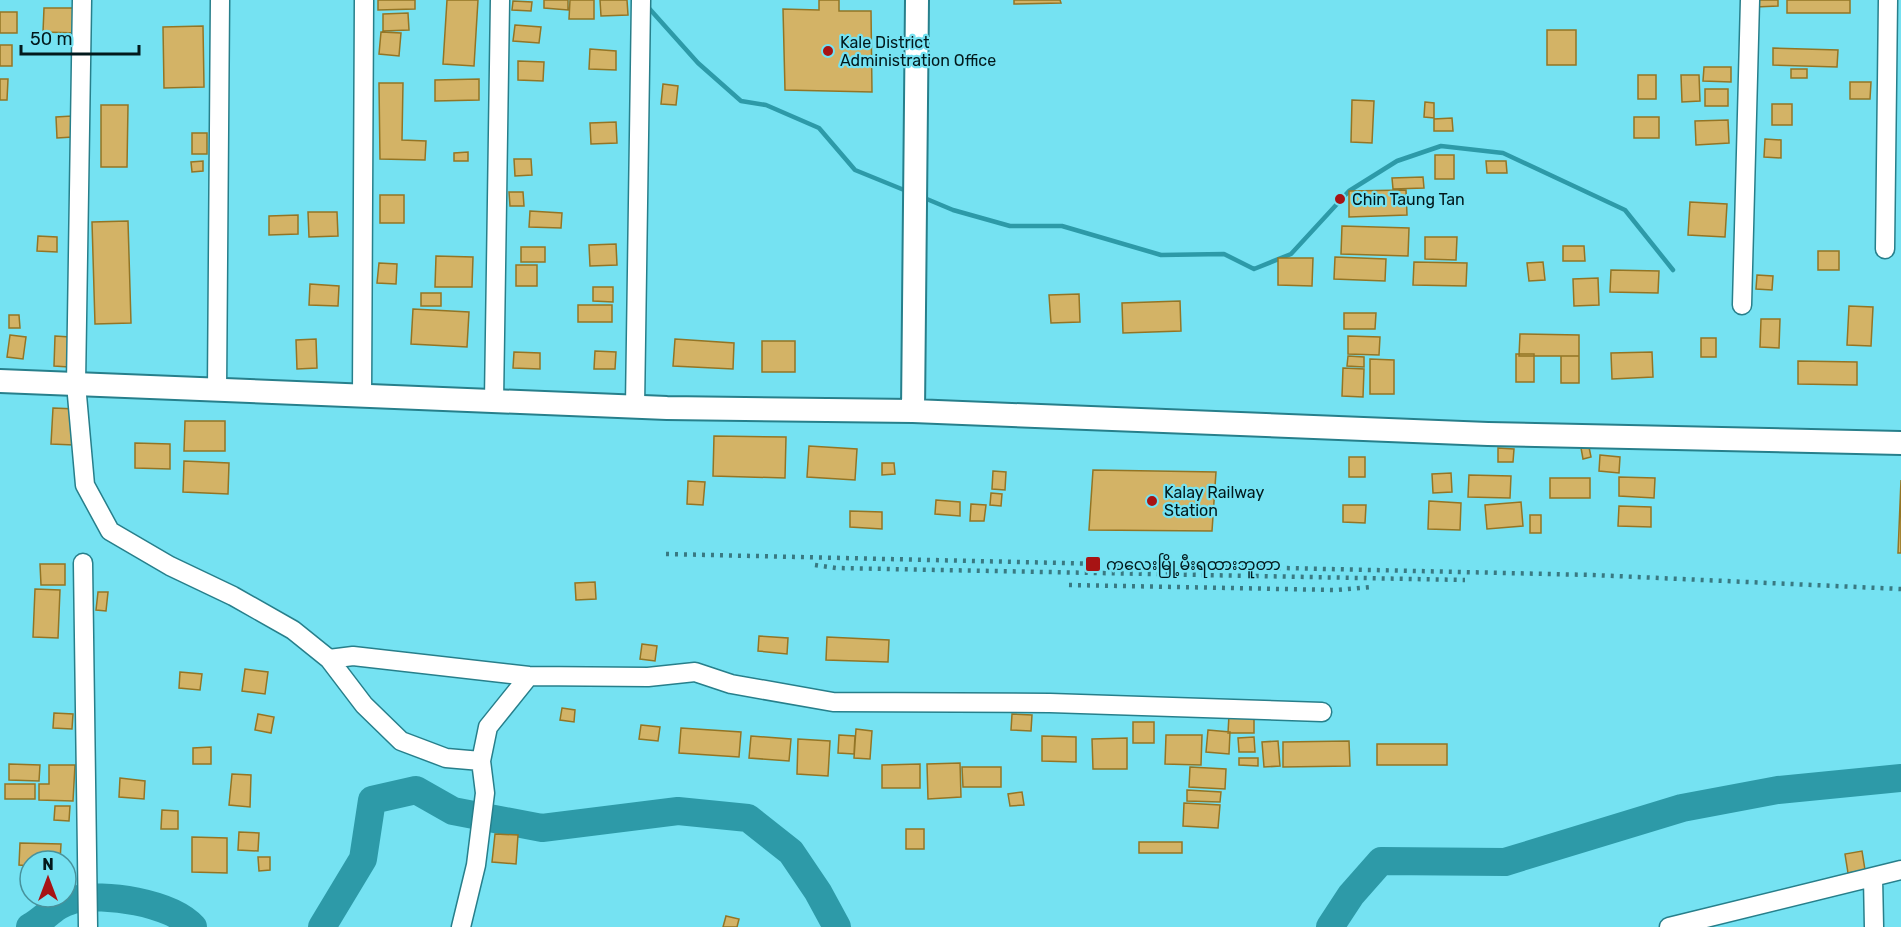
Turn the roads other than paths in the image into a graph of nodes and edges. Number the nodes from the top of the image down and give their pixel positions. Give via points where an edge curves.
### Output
1 (82, 0) edge
2 (220, 0) edge
3 (364, 0) edge
4 (500, 0) edge
5 (917, 0) edge
6 (1750, 0) edge
7 (1888, 0) edge
8 (641, 6) edge
9 (1885, 249) dead end
10 (1742, 305) dead end
11 (0, 381) edge
12 (76, 384) junction
13 (218, 390) junction
14 (362, 396) junction
15 (494, 401) junction
16 (635, 406) junction
17 (914, 411) junction
18 (1901, 443) edge
19 (83, 562) dead end
20 (329, 658) junction
21 (529, 676) junction
22 (1322, 712) dead end
23 (481, 761) junction
24 (1901, 870) edge
25 (1873, 876) junction
26 (88, 927) edge
27 (461, 927) edge
28 (1669, 927) edge
29 (1874, 927) edge

1 - 12 street
2 - 13 street
3 - 14 street
4 - 15 street
5 - 17 street
6 - 10 street
7 - 9 street
8 - 16 street
11 - 12 street
12 - 13 street
12 - 20 street via 85,485 110,531 293,630
13 - 14 street
14 - 15 street
15 - 16 street
16 - 17 street
17 - 18 street via 1488,434
19 - 26 street
20 - 21 street via 353,656
20 - 23 street via 364,705 401,741 446,758
21 - 22 street via 648,677 695,672 731,684 833,702 1050,703
21 - 23 street via 488,727
23 - 27 street via 485,793
24 - 25 street
25 - 28 street
25 - 29 street

